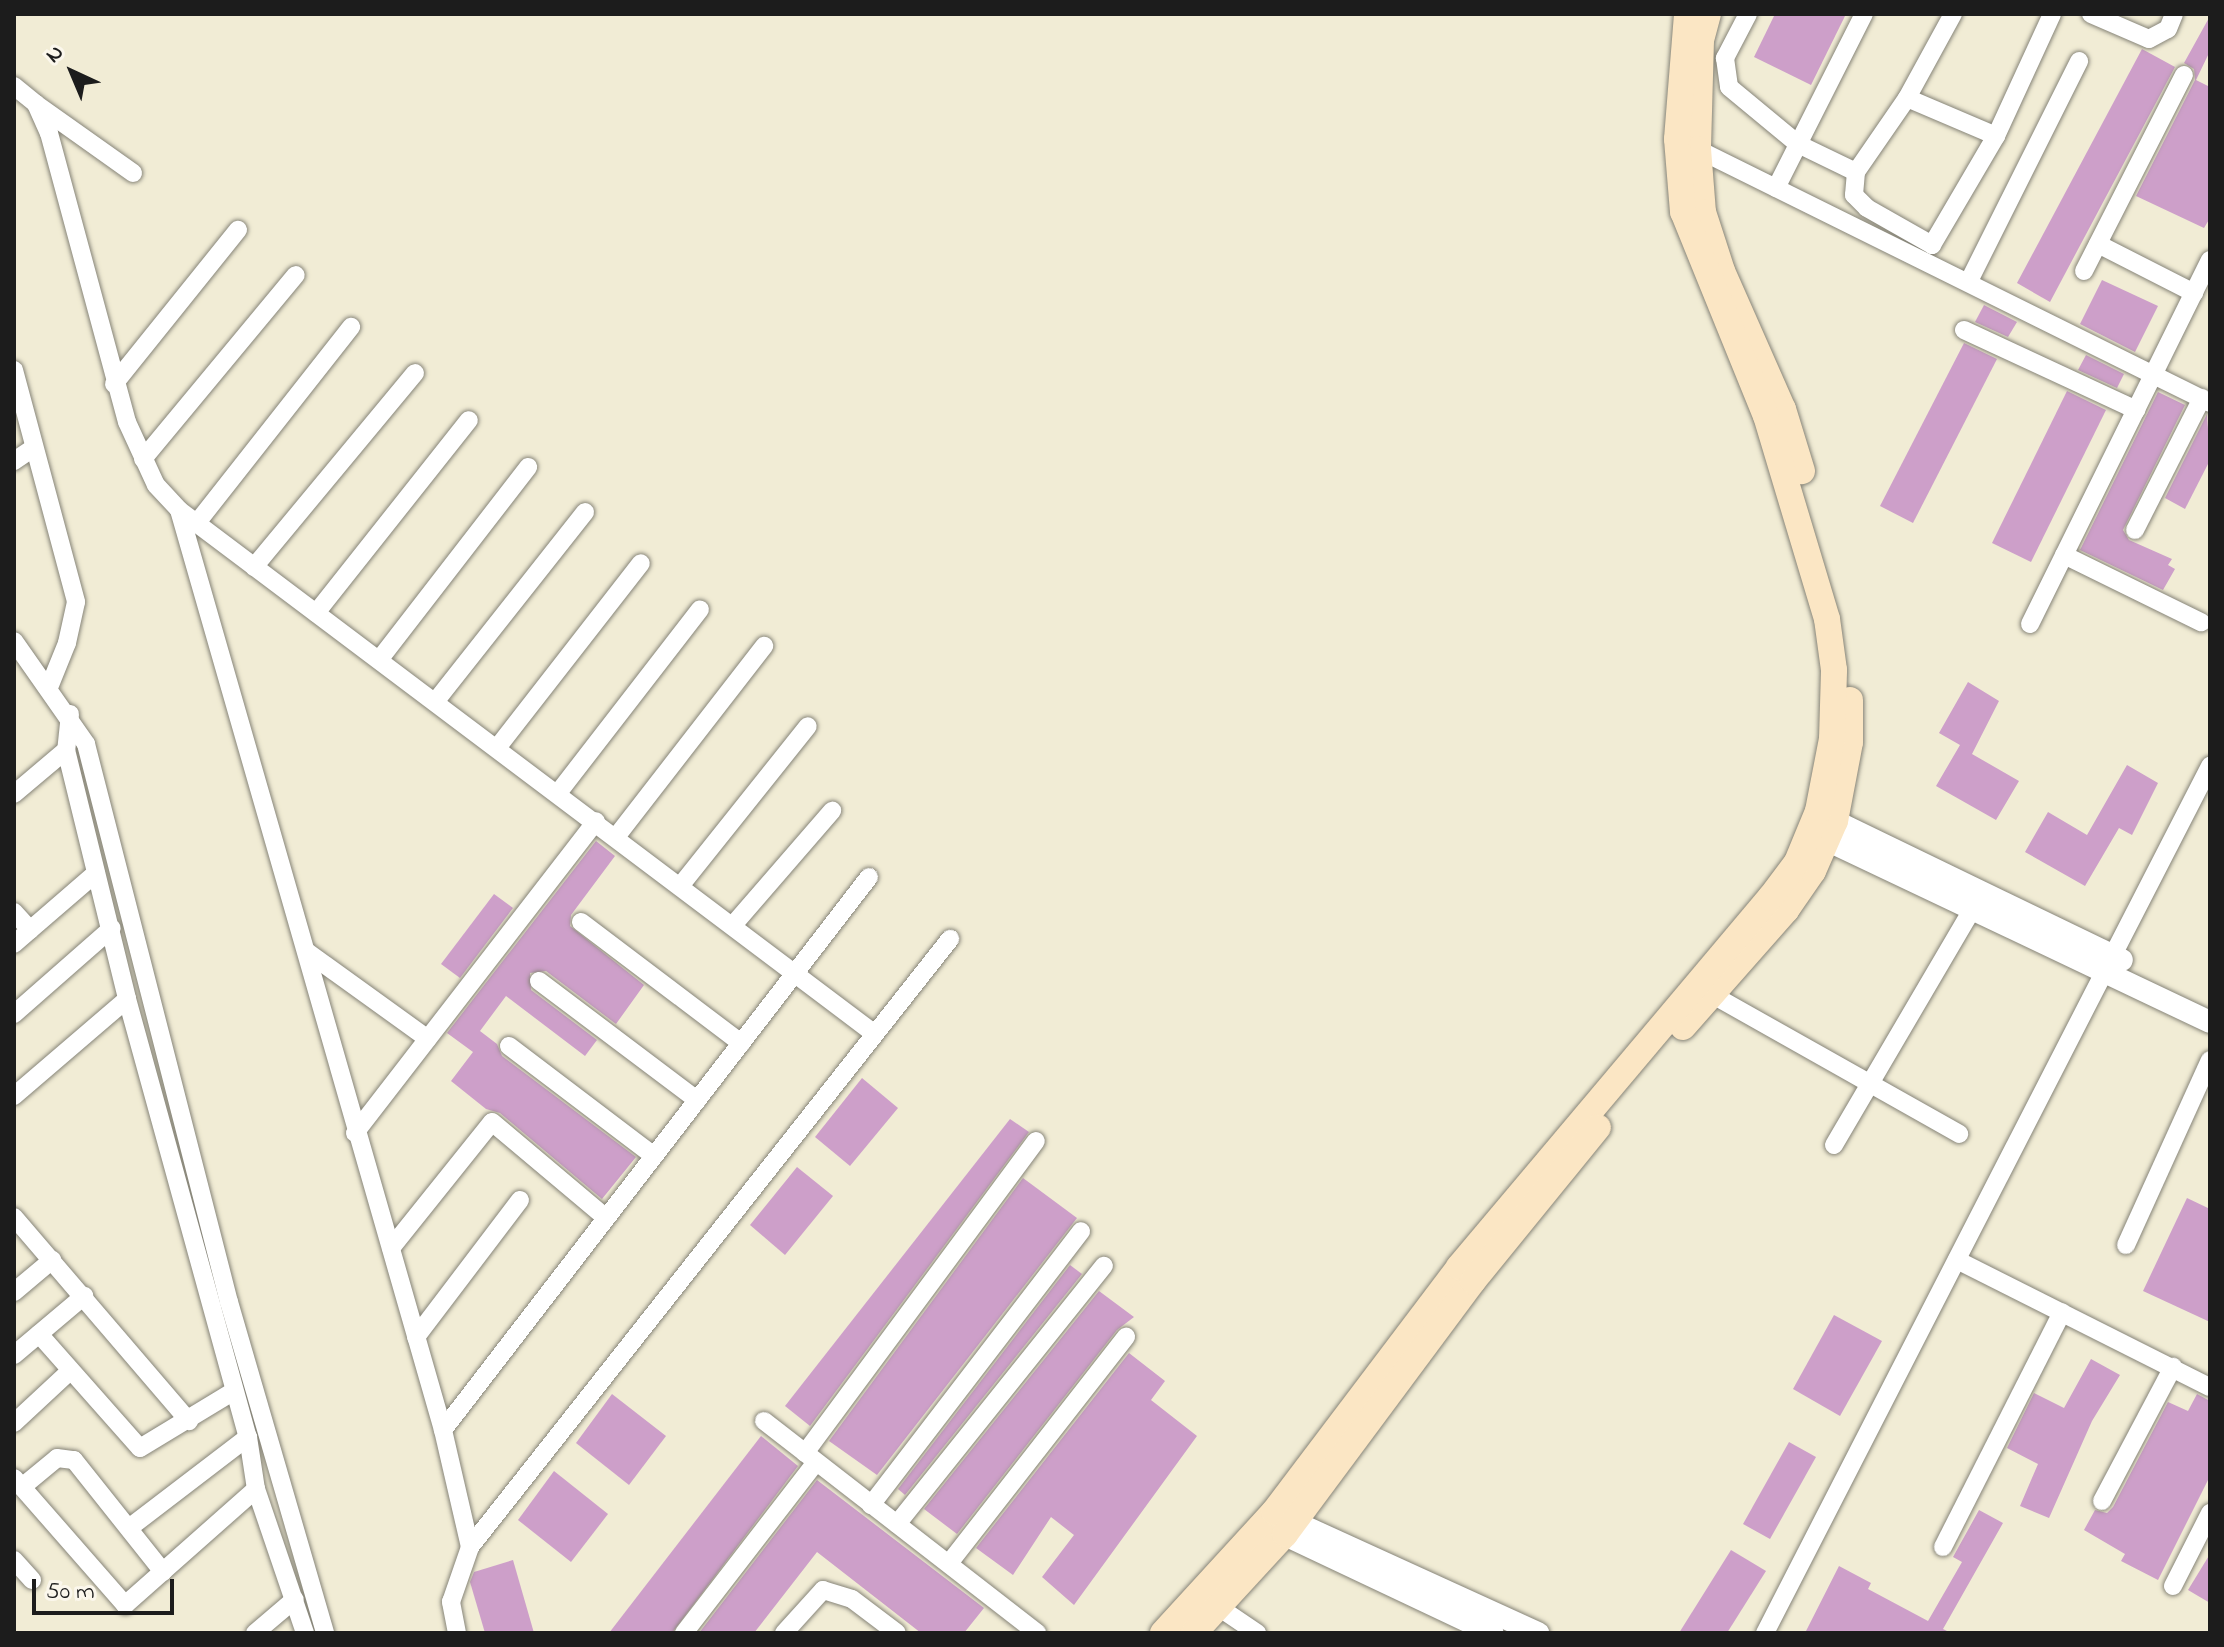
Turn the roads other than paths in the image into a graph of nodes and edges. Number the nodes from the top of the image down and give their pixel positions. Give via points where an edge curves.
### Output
1 (1687, 14) edge
2 (1708, 14) edge
3 (1748, 14) edge
4 (1864, 14) edge
5 (1953, 14) edge
6 (2052, 14) edge
7 (2091, 14) edge
8 (2174, 14) edge
9 (2079, 61) dead end
10 (2184, 75) dead end
11 (14, 86) edge
12 (1907, 98) junction
13 (36, 104) junction
14 (1996, 136) junction
15 (1688, 144) junction
16 (1798, 144) junction
17 (1856, 172) junction
18 (133, 173) dead end
19 (1776, 188) junction
20 (238, 230) dead end
21 (2098, 244) junction
22 (2210, 260) edge
23 (2084, 271) dead end
24 (296, 275) dead end
25 (1969, 281) junction
26 (2194, 293) junction
27 (351, 327) dead end
28 (1964, 330) dead end
29 (14, 370) edge
30 (415, 373) dead end
31 (2154, 375) junction
32 (114, 384) junction
33 (2206, 400) edge
34 (2136, 410) junction
35 (469, 420) dead end
36 (33, 448) junction
37 (143, 459) junction
38 (14, 461) edge
39 (528, 467) dead end
40 (179, 510) junction
41 (585, 512) dead end
42 (196, 524) junction
43 (2135, 530) dead end
44 (2064, 555) junction
45 (641, 563) dead end
46 (254, 567) junction
47 (700, 609) dead end
48 (316, 613) junction
49 (2201, 622) dead end
50 (2030, 624) dead end
51 (14, 641) edge
52 (764, 646) dead end
53 (379, 660) junction
54 (50, 685) junction
55 (435, 702) junction
56 (70, 714) junction
57 (808, 726) dead end
58 (497, 748) junction
59 (66, 750) junction
60 (2210, 766) edge
61 (558, 793) junction
62 (14, 794) edge
63 (832, 811) dead end
64 (596, 821) junction
65 (1822, 827) junction
66 (616, 837) junction
67 (96, 873) junction
68 (869, 877) dead end
69 (681, 885) junction
70 (1973, 908) junction
71 (14, 912) edge
72 (581, 922) dead end
73 (734, 924) junction
74 (112, 928) junction
75 (30, 930) junction
76 (950, 939) dead end
77 (14, 944) edge
78 (306, 951) junction
79 (2107, 961) junction
80 (796, 971) junction
81 (539, 981) dead end
82 (1711, 994) junction
83 (127, 999) junction
84 (2210, 1005) edge
85 (14, 1014) edge
86 (2210, 1022) edge
87 (875, 1034) junction
88 (428, 1039) junction
89 (741, 1043) junction
90 (509, 1046) dead end
91 (2210, 1060) edge
92 (1870, 1084) junction
93 (14, 1096) edge
94 (697, 1100) junction
95 (355, 1133) junction
96 (1959, 1134) dead end
97 (1036, 1141) dead end
98 (1834, 1145) dead end
99 (654, 1156) junction
100 (520, 1200) dead end
101 (606, 1218) junction
102 (15, 1221) edge
103 (1081, 1231) dead end
104 (2126, 1245) dead end
105 (391, 1248) junction
106 (52, 1260) junction
107 (1957, 1260) junction
108 (1104, 1266) dead end
109 (14, 1292) edge
110 (84, 1296) junction
111 (2062, 1312) junction
112 (39, 1334) junction
113 (416, 1337) junction
114 (1126, 1337) dead end
115 (14, 1355) edge
116 (2173, 1367) junction
117 (70, 1371) junction
118 (2210, 1387) edge
119 (234, 1391) junction
120 (189, 1421) junction
121 (764, 1421) dead end
122 (14, 1423) edge
123 (443, 1430) junction
124 (248, 1437) junction
125 (811, 1457) junction
126 (18, 1483) edge
127 (256, 1489) junction
128 (2102, 1501) dead end
129 (871, 1505) junction
130 (2210, 1513) edge
131 (1278, 1523) junction
132 (897, 1524) junction
133 (129, 1528) junction
134 (470, 1547) junction
135 (1943, 1547) dead end
136 (14, 1560) edge
137 (950, 1562) junction
138 (163, 1572) junction
139 (32, 1580) dead end
140 (2173, 1586) dead end
141 (295, 1599) junction
142 (1220, 1608) junction
143 (255, 1633) edge
144 (305, 1633) edge
145 (325, 1633) edge
146 (457, 1633) edge
147 (684, 1633) edge
148 (784, 1633) edge
149 (897, 1633) edge
150 (1037, 1633) edge
151 (1163, 1633) edge
152 (1194, 1633) edge
153 (1257, 1633) edge
154 (1493, 1633) edge
155 (1538, 1633) edge
156 (1765, 1633) edge

1 - 15 main road
2 - 15 main road
3 - 16 street via 1725,58 1729,87
4 - 16 street
5 - 12 street
6 - 14 street
7 - 8 street via 2149,39 2168,29
9 - 25 street
10 - 21 street
11 - 13 street
12 - 14 street
12 - 17 street
13 - 18 street
13 - 32 street via 49,133
14 - 17 street via 1932,245 1867,208 1854,195
15 - 19 street
15 - 65 main road via 1683,212 1766,416 1827,619 1834,670
16 - 17 street
16 - 19 street
19 - 25 street
20 - 32 street
21 - 23 street
21 - 26 street
22 - 26 street
24 - 37 street
25 - 31 street
26 - 31 street
27 - 42 street
28 - 34 street
29 - 36 street
30 - 46 street
31 - 33 street
31 - 34 street
32 - 37 street
33 - 43 street
34 - 44 street
35 - 48 street
36 - 38 street
36 - 54 street via 76,602
37 - 40 street via 156,485
39 - 53 street
40 - 42 street
40 - 78 street
41 - 55 street
42 - 46 street
44 - 49 street
44 - 50 street
45 - 58 street
46 - 48 street
47 - 61 street
48 - 53 street
51 - 54 street
52 - 66 street
53 - 55 street
54 - 56 street
55 - 58 street
56 - 59 street
56 - 145 street via 86,744 229,1302
57 - 69 street
58 - 61 street
59 - 62 street
59 - 67 street
60 - 79 street
61 - 64 street
63 - 73 street
64 - 66 street
64 - 88 street
65 - 70 street
65 - 79 street
65 - 82 main road via 1786,910
65 - 131 main road via 1770,898 1459,1267
66 - 69 street
67 - 74 street
67 - 75 street
68 - 80 street
69 - 73 street
70 - 79 street
70 - 92 street
71 - 75 street
72 - 89 street
73 - 80 street
74 - 83 street
74 - 85 street
75 - 77 street
76 - 87 street
78 - 88 street
78 - 95 street
79 - 84 street
79 - 86 street
79 - 107 street
80 - 87 street
80 - 89 street
81 - 94 street
82 - 92 street
82 - 131 main road
83 - 93 street
83 - 119 street
87 - 134 street
88 - 95 street
89 - 94 street
90 - 99 street
91 - 104 street
92 - 96 street
92 - 98 street
94 - 99 street
95 - 105 street
97 - 125 street
99 - 101 street
100 - 113 street
101 - 105 street via 492,1122
101 - 123 street
102 - 106 street
103 - 129 street
105 - 113 street
106 - 109 street
106 - 110 street
107 - 111 street
107 - 156 street
108 - 132 street
110 - 112 street
110 - 120 street
111 - 116 street
111 - 135 street
112 - 115 street
112 - 117 street
113 - 123 street
114 - 137 street
116 - 118 street
116 - 128 street
117 - 120 street via 140,1448
117 - 122 street
119 - 120 street
119 - 124 street
121 - 125 street
123 - 134 street
124 - 127 street
124 - 133 street
125 - 129 street
125 - 147 street
126 - 133 street via 65,1456 82,1468
126 - 138 street via 125,1605
127 - 138 street
127 - 141 street
129 - 132 street
130 - 140 street
131 - 142 main road
131 - 151 main road
131 - 154 street
131 - 155 street
132 - 137 street
133 - 138 street
134 - 146 street via 451,1602
136 - 139 street
137 - 150 street
141 - 143 street
141 - 144 street
142 - 152 main road
142 - 153 street
148 - 149 street via 823,1590 852,1599

